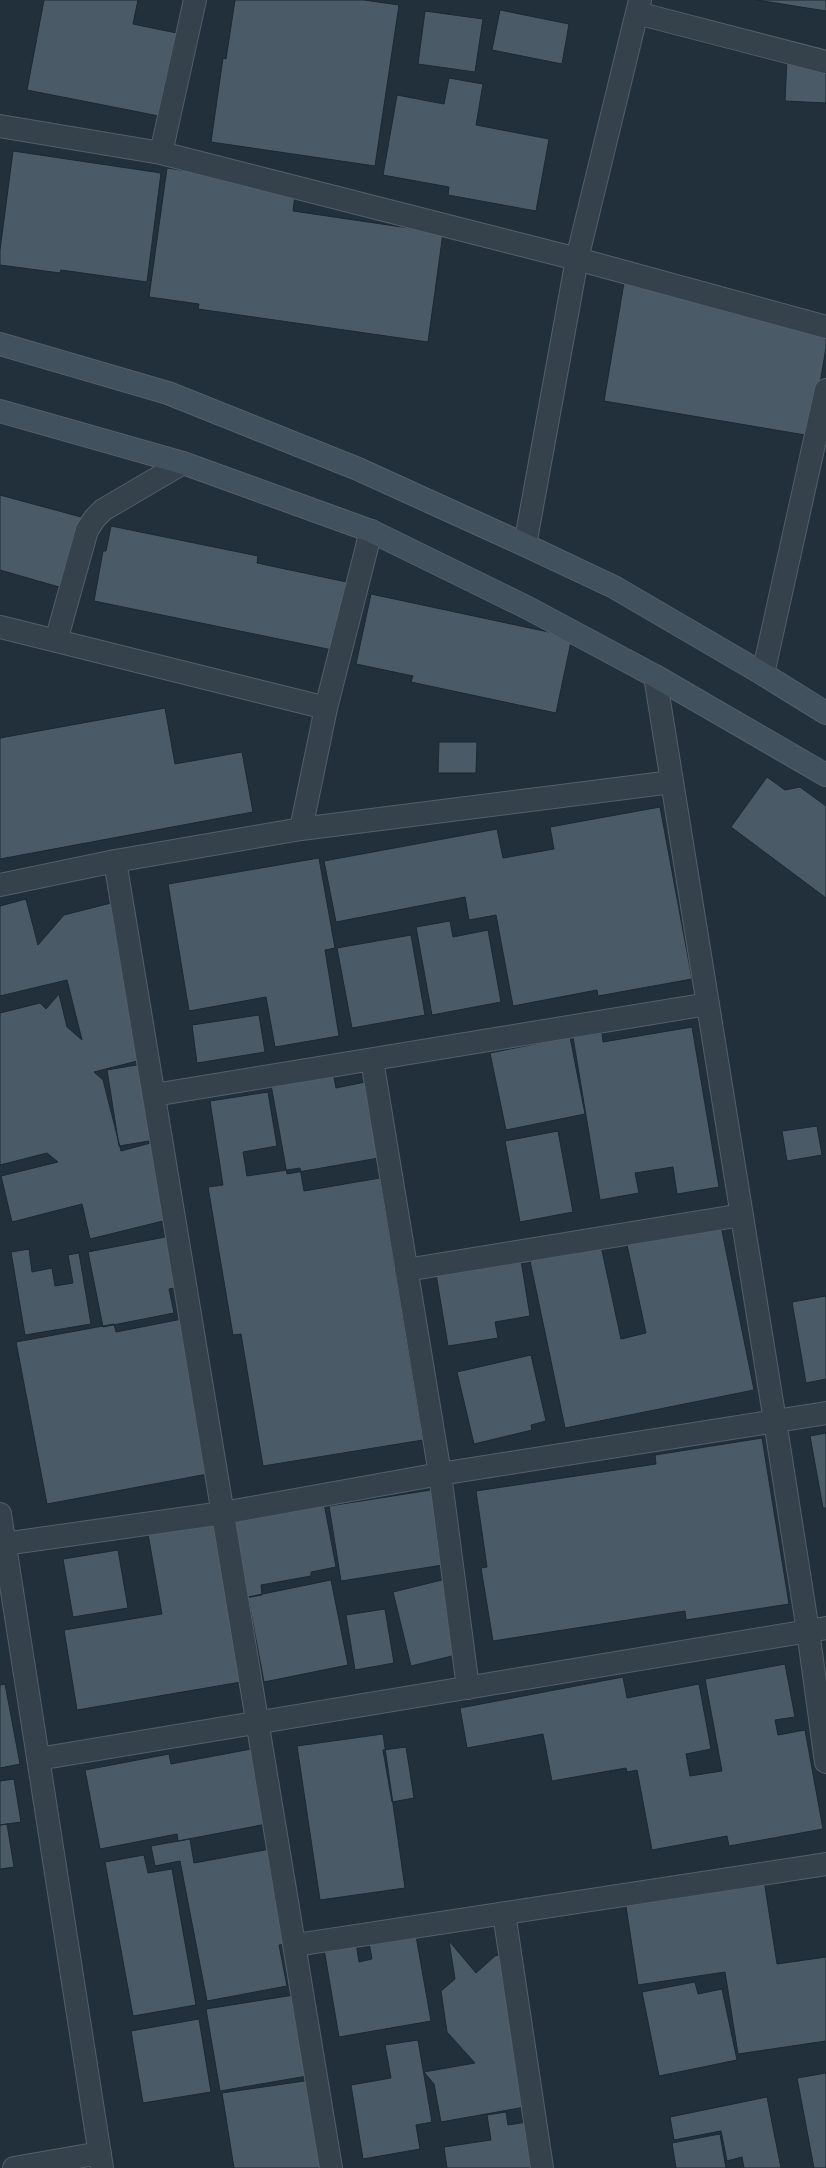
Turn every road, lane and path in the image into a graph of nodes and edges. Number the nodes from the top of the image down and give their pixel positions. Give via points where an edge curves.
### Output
1 (195, 0) edge
2 (639, 6) edge
3 (826, 62) edge
4 (0, 126) edge
5 (161, 153) junction
6 (577, 259) junction
7 (826, 327) edge
8 (0, 344) edge
9 (826, 390) edge
10 (0, 411) edge
11 (183, 463) junction
12 (371, 532) junction
13 (525, 545) junction
14 (0, 627) edge
15 (56, 641) junction
16 (763, 674) junction
17 (655, 676) junction
18 (326, 708) junction
19 (826, 713) edge
20 (826, 775) edge
21 (672, 782) junction
22 (301, 829) junction
23 (115, 861) junction
24 (0, 885) edge
25 (708, 1004) junction
26 (372, 1060) junction
27 (154, 1095) junction
28 (742, 1215) junction
29 (406, 1270) junction
30 (826, 1413) edge
31 (775, 1421) junction
32 (440, 1474) junction
33 (223, 1513) junction
34 (0, 1514) edge
35 (4, 1544) junction
36 (5, 1578) edge
37 (817, 1630) edge
38 (468, 1688) junction
39 (258, 1723) junction
40 (38, 1759) junction
41 (826, 1762) edge
42 (826, 1864) edge
43 (504, 1913) junction
44 (296, 1945) junction
45 (101, 2160) edge
46 (14, 2168) edge
47 (332, 2168) edge
48 (542, 2168) edge

1 - 5 street
2 - 3 street
2 - 6 street
4 - 5 street
5 - 6 street
6 - 7 street
6 - 13 street
8 - 13 main road via 168,393 358,469
9 - 16 street
10 - 11 main road
11 - 12 main road
11 - 15 street via 103,510 95,518 87,530
12 - 17 main road via 528,608
12 - 18 street
13 - 16 main road via 614,588
14 - 15 street
15 - 18 street
16 - 19 main road
17 - 20 main road
17 - 21 street
18 - 22 street
21 - 22 street
21 - 25 street
22 - 23 street
23 - 24 street
23 - 27 street
25 - 26 street
25 - 28 street
26 - 27 street
26 - 29 street
27 - 33 street
28 - 29 street
28 - 31 street
29 - 32 street
30 - 31 street
31 - 32 street
31 - 37 street
32 - 33 street
32 - 38 street
33 - 35 street
33 - 39 street
34 - 35 street
35 - 36 street
36 - 40 street
37 - 38 street
37 - 41 street
38 - 39 street
39 - 40 street
39 - 44 street
40 - 45 street
42 - 43 street
43 - 44 street
43 - 48 street
44 - 47 street
45 - 46 street

